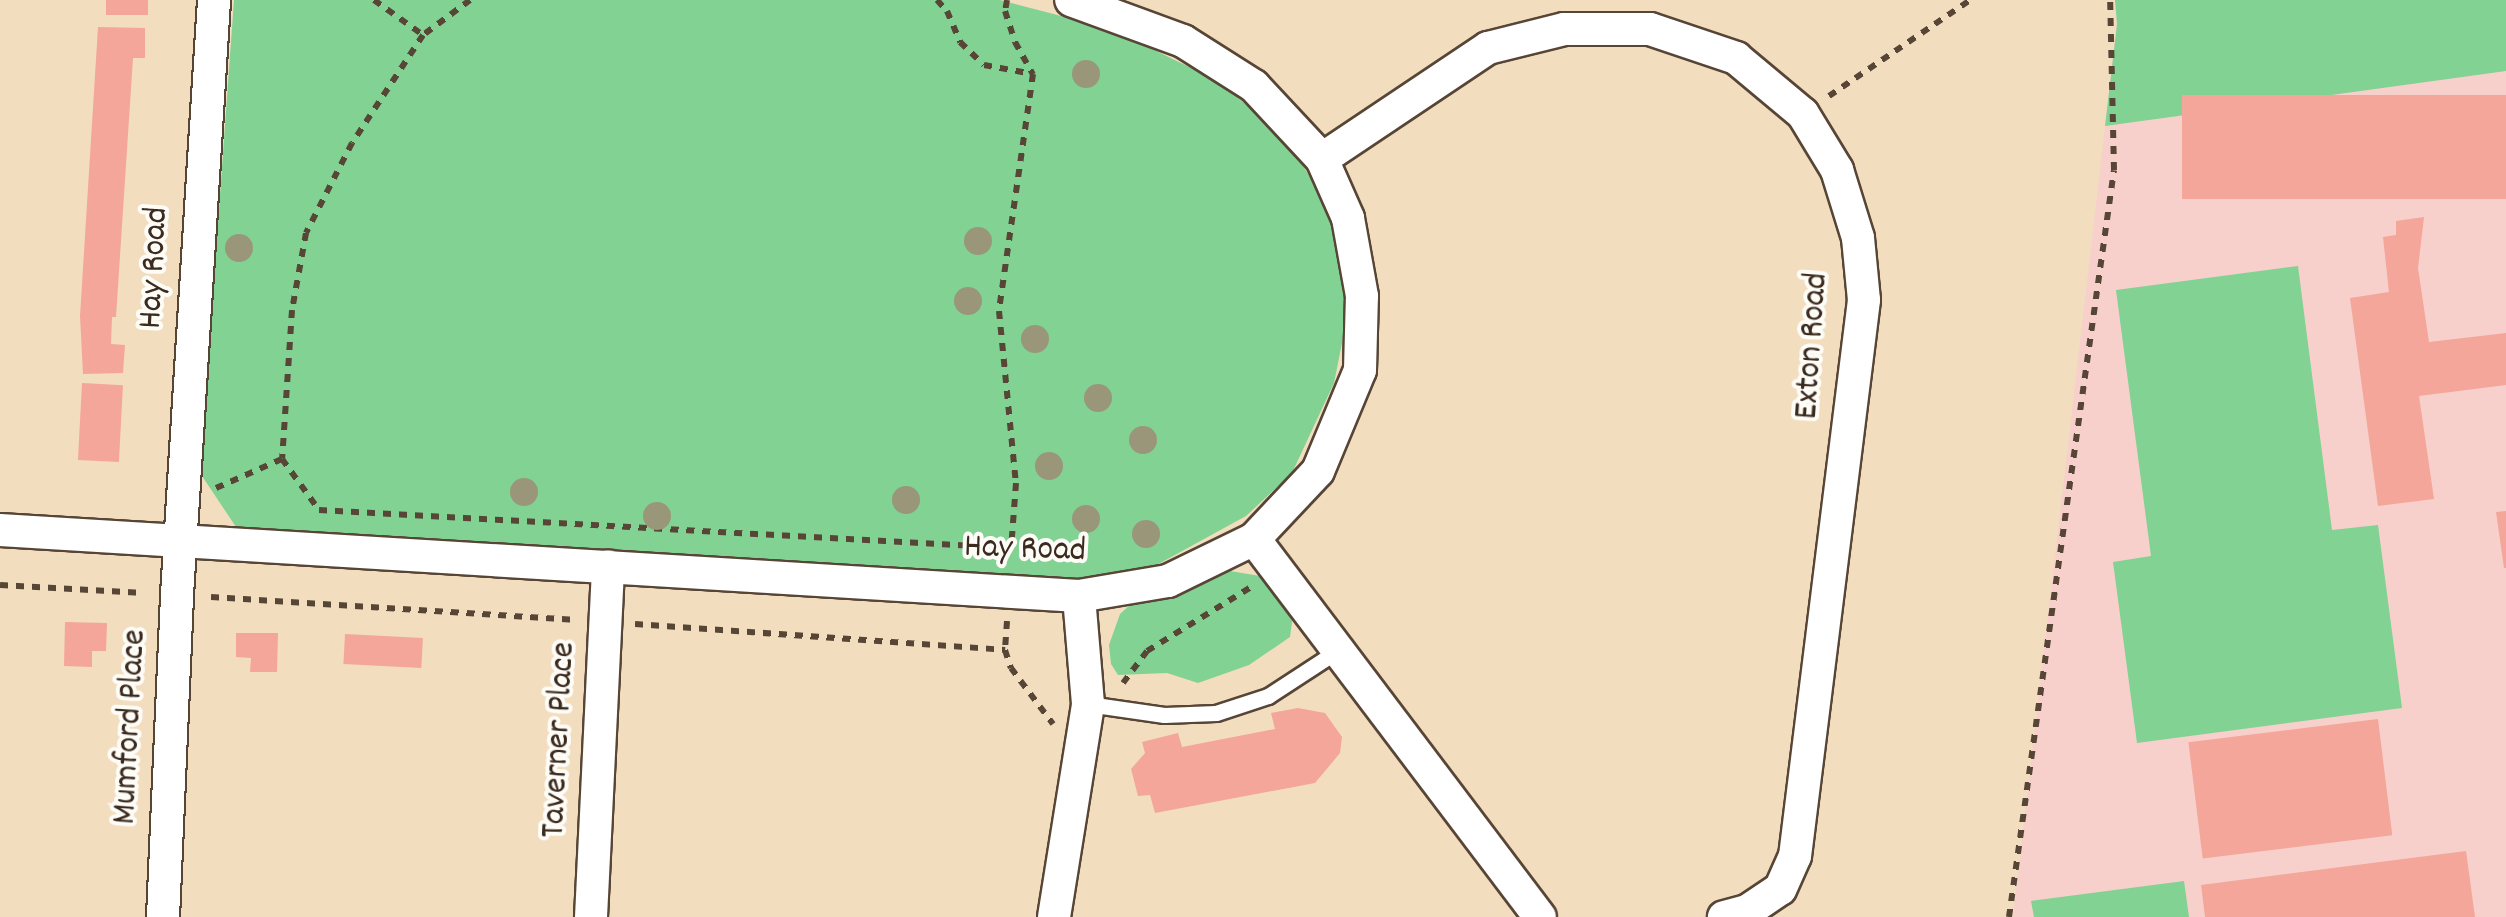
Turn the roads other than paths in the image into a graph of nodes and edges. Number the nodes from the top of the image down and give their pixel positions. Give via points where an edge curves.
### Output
1 (214, 0) edge
2 (1070, 0) edge
3 (1322, 159) junction
4 (0, 530) edge
5 (1254, 539) junction
6 (181, 541) junction
7 (608, 566) junction
8 (1079, 596) junction
9 (1340, 648) junction
10 (1102, 706) junction
11 (163, 917) edge
12 (591, 917) edge
13 (1054, 917) edge
14 (1540, 917) edge
15 (1724, 917) edge

1 - 6 street, Hay Road
2 - 3 street, Hay Road via 1182,41 1254,86
3 - 5 street, Hay Road via 1348,218 1362,296 1360,370 1318,471
3 - 15 street, Exton Road via 1488,48 1564,28 1650,29 1736,58 1803,114 1842,187 1858,238 1864,300 1795,856 1780,889 1748,912
4 - 6 street, Hay Road
5 - 8 street, Hay Road via 1168,581
5 - 9 street
6 - 7 street, Hay Road
6 - 11 street, Mumford Place
7 - 8 street, Hay Road
7 - 12 street, Taverner Place
8 - 10 street
9 - 10 lane via 1268,696 1216,713 1164,715
9 - 14 street
10 - 13 street via 1083,737

